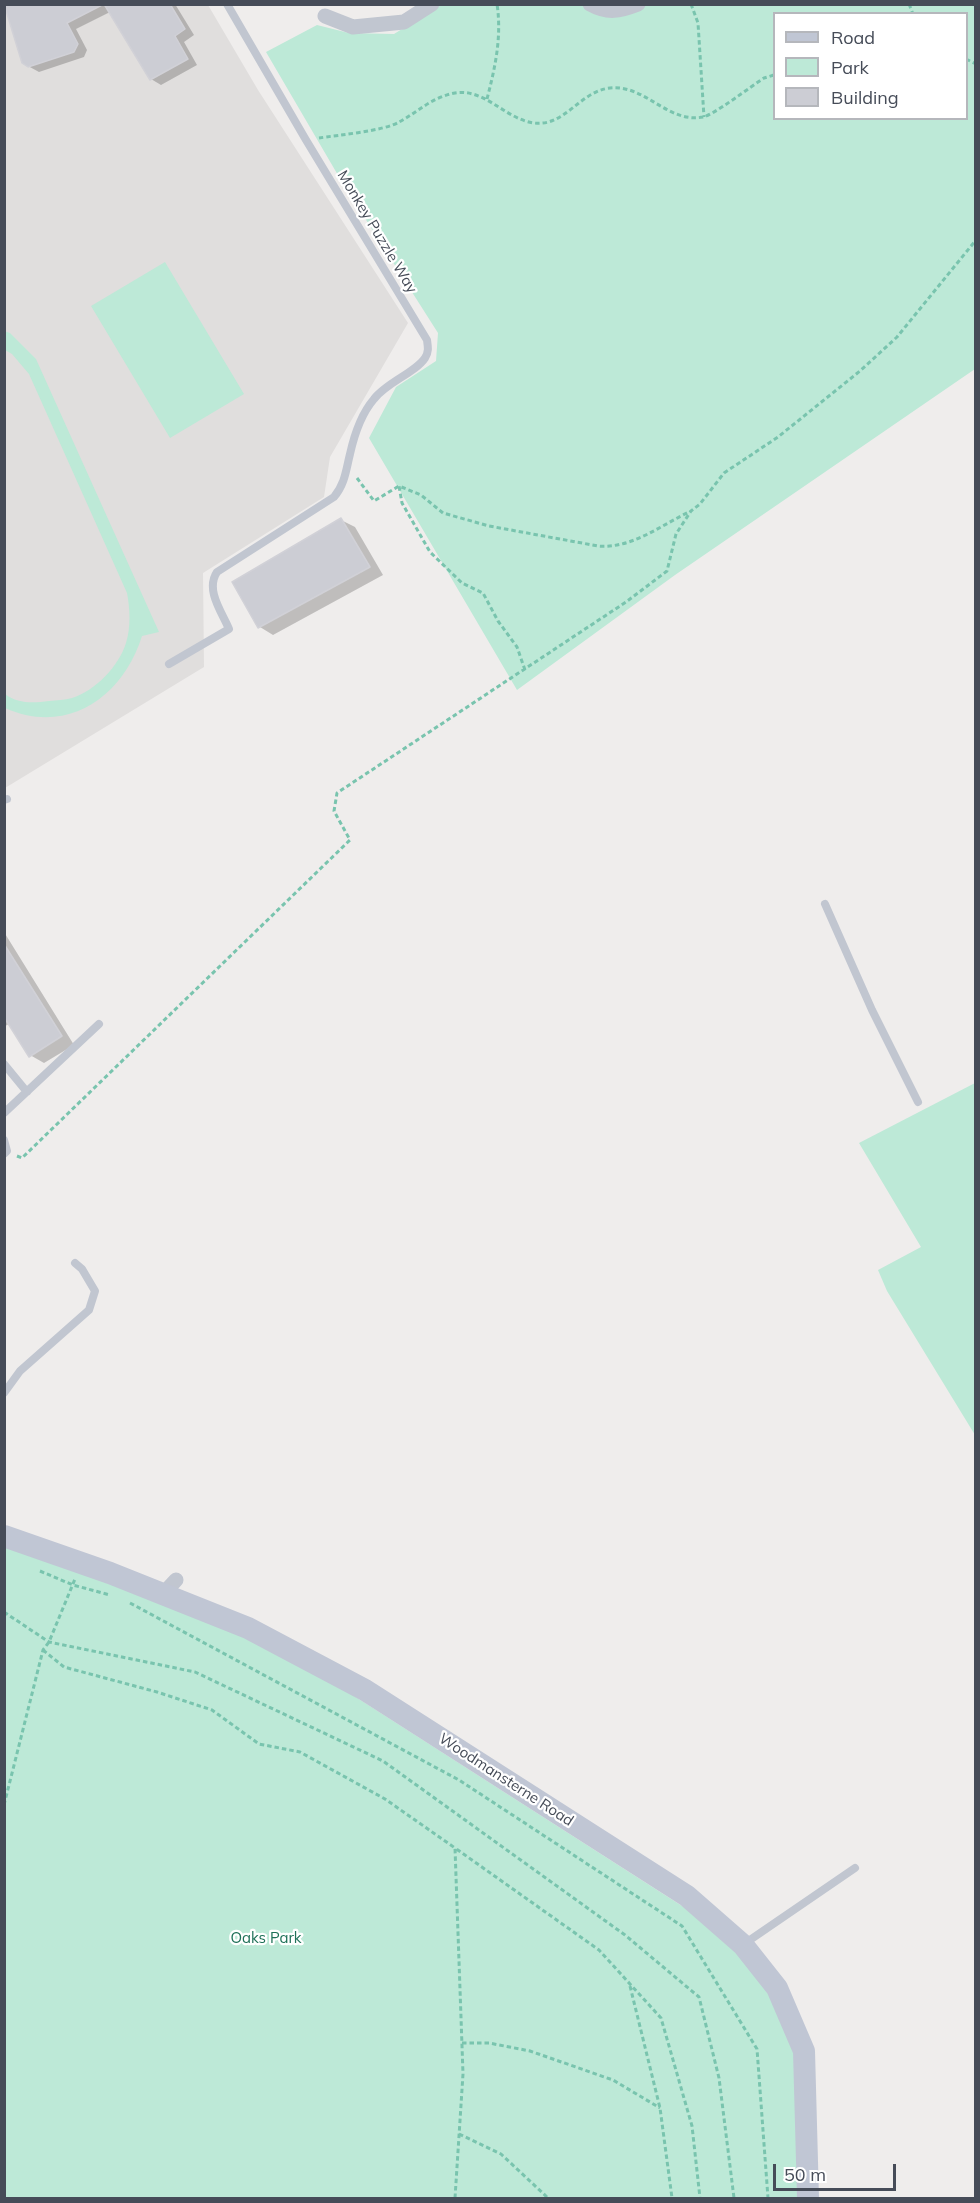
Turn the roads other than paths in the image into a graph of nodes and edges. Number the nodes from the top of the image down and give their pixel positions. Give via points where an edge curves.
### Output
1 (227, 4) edge
2 (432, 4) edge
3 (590, 4) edge
4 (638, 4) edge
5 (325, 16) dead end
6 (169, 664) dead end
7 (825, 904) dead end
8 (99, 1024) dead end
9 (4, 1064) edge
10 (27, 1092) junction
11 (918, 1102) dead end
12 (4, 1113) edge
13 (4, 1140) edge
14 (6, 1152) edge
15 (75, 1263) dead end
16 (4, 1393) edge
17 (4, 1536) edge
18 (855, 1868) dead end
19 (743, 1945) junction
20 (808, 2199) edge

1 - 6 lane, Monkey Puzzle Way via 427,340 428,349 419,364 388,384 373,400 334,497 217,572 213,591 230,629
2 - 5 street via 404,22 353,27
3 - 4 street via 610,12
7 - 11 lane
8 - 10 lane
9 - 10 lane
10 - 12 lane
13 - 14 lane
15 - 16 lane via 95,1291 88,1310 20,1371
17 - 19 main road, Woodmansterne Road via 169,1587 365,1690 687,1896
18 - 19 lane
19 - 20 main road, Woodmansterne Road via 777,1988 804,2051

